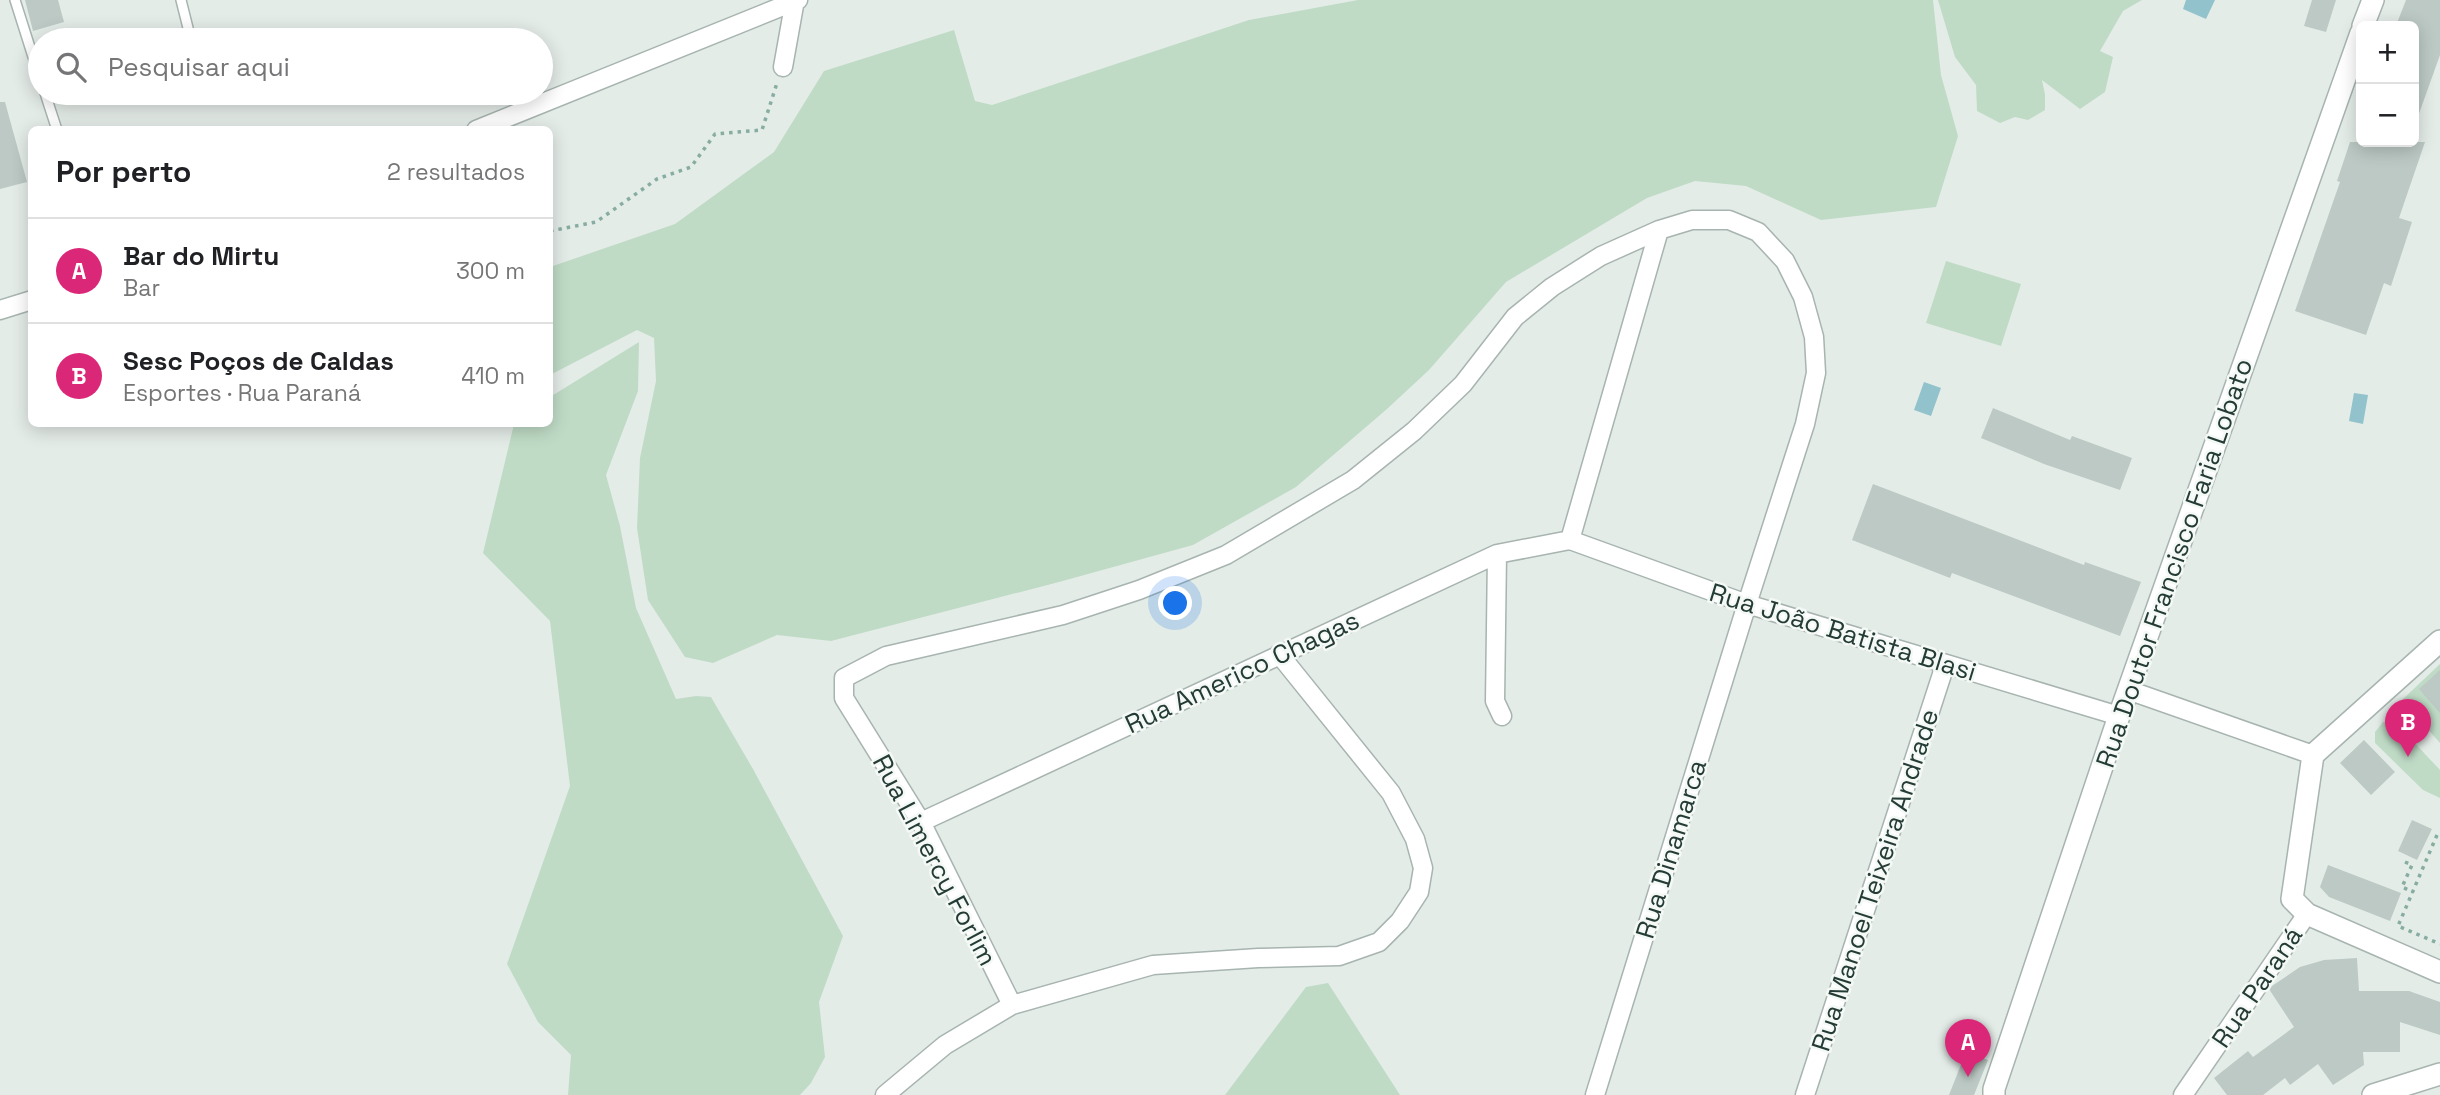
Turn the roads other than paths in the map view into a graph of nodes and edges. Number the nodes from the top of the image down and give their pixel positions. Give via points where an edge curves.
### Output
1 (15, 0) edge
2 (181, 0) edge
3 (796, 0) edge
4 (2373, 0) edge
5 (2366, 21) edge
6 (188, 28) edge
7 (28, 41) edge
8 (2356, 47) edge
9 (783, 67) road end
10 (553, 99) edge
11 (49, 105) edge
12 (538, 105) edge
13 (56, 126) edge
14 (486, 126) edge
15 (1659, 229) junction
16 (28, 301) edge
17 (0, 310) edge
18 (1570, 540) junction
19 (1497, 554) junction
20 (1746, 604) junction
21 (2440, 641) edge
22 (1279, 654) junction
23 (1945, 665) junction
24 (844, 678) joint
25 (2128, 690) junction
26 (1502, 716) dead end
27 (2119, 716) junction
28 (2313, 755) junction
29 (921, 822) junction
30 (2307, 914) junction
31 (2440, 972) edge
32 (1012, 1005) junction
33 (2440, 1074) edge
34 (885, 1095) edge
35 (1595, 1095) edge
36 (1805, 1095) edge
37 (1994, 1095) edge
38 (2183, 1095) edge
39 (2373, 1095) edge

1 - 7 lane
2 - 6 lane
3 - 9 street
3 - 10 street
4 - 5 street
8 - 25 street, Rua Doutor Francisco Faria Lobato
11 - 13 lane
12 - 14 street
15 - 18 street
15 - 20 street, Rua Dinamarca via 1692,220 1729,220 1758,232 1785,261 1803,297 1814,337 1816,373 1805,424
15 - 24 street, Rua Dinamarca via 1601,256 1552,287 1515,317 1463,384 1414,432 1353,480 1226,555 1063,615 886,656
16 - 17 street
18 - 19 street, Rua Americo Chagas
18 - 20 street, Rua João Batista Blasi
19 - 22 street, Rua Americo Chagas
19 - 26 street via 1495,701
20 - 23 street, Rua João Batista Blasi
20 - 35 street, Rua Dinamarca
21 - 28 street
22 - 29 street, Rua Americo Chagas
22 - 32 street via 1391,793 1415,839 1423,868 1419,892 1399,921 1379,942 1339,956 1153,965
23 - 27 street, Rua João Batista Blasi
23 - 36 street, Rua Manoel Teixeira Andrade
24 - 29 street, Rua Limercy Forlim via 844,698
25 - 27 street, Rua Doutor Francisco Faria Lobato
25 - 28 street
27 - 37 street, Rua Doutor Francisco Faria Lobato
28 - 30 street, Rua Paraná via 2292,899
29 - 32 street, Rua Limercy Forlim
30 - 31 street
30 - 38 street, Rua Paraná
32 - 34 street via 945,1045
33 - 39 street

